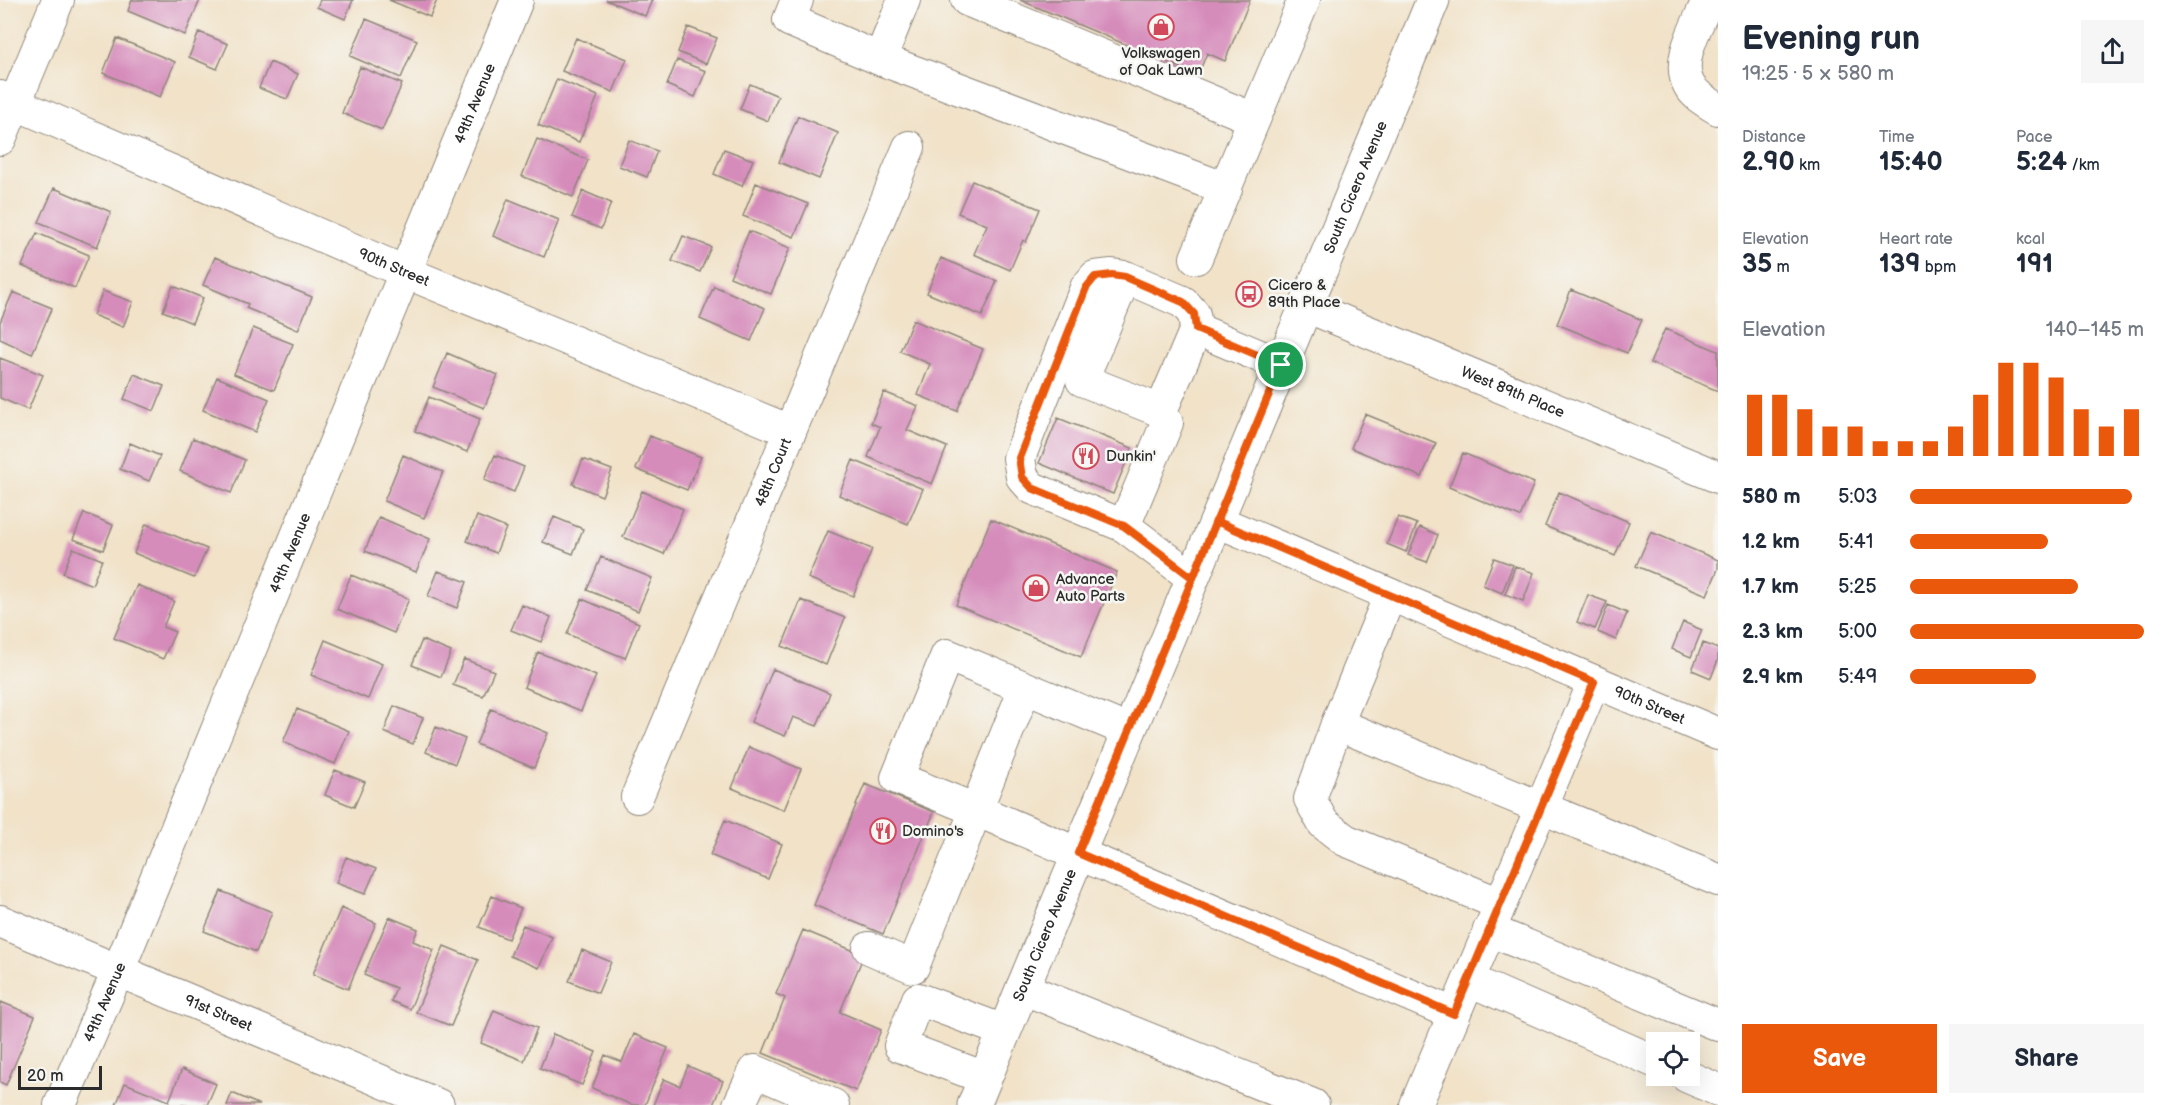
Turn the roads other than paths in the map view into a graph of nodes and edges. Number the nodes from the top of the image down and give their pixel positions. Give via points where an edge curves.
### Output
1 (58, 0) edge
2 (517, 0) edge
3 (797, 0) edge
4 (904, 0) edge
5 (967, 0) edge
6 (1304, 0) edge
7 (1708, 0) edge
8 (1427, 2) edge
9 (880, 59) junction
10 (7, 100) edge
11 (1718, 109) edge
12 (1254, 119) junction
13 (0, 139) edge
14 (909, 147) dead end
15 (1226, 189) junction
16 (1196, 258) dead end
17 (405, 272) junction
18 (1125, 277) junction
19 (1306, 306) junction
20 (1196, 329) junction
21 (1281, 365) junction
22 (1161, 411) junction
23 (790, 431) junction
24 (1718, 477) edge
25 (1216, 521) junction
26 (1124, 526) junction
27 (1193, 578) junction
28 (1390, 595) junction
29 (1594, 682) junction
30 (1025, 688) junction
31 (1337, 724) junction
32 (1129, 730) junction
33 (1718, 734) edge
34 (637, 797) dead end
35 (1541, 807) junction
36 (976, 810) junction
37 (1078, 853) junction
38 (1718, 880) edge
39 (1495, 917) junction
40 (0, 921) edge
41 (869, 948) dead end
42 (118, 971) junction
43 (1469, 980) junction
44 (1023, 988) junction
45 (1454, 1014) junction
46 (1718, 1025) edge
47 (1004, 1031) junction
48 (1646, 1058) edge
49 (768, 1077) junction
50 (1700, 1082) edge
51 (1718, 1090) edge
52 (980, 1091) edge
53 (60, 1105) edge
54 (438, 1105) edge
55 (739, 1105) edge
56 (755, 1105) edge
57 (833, 1105) edge
58 (1313, 1105) edge
59 (1416, 1105) edge

1 - 10 street
2 - 17 street, 49th Avenue
3 - 9 street via 789,20
4 - 9 street
5 - 12 street
6 - 12 street
7 - 11 street via 1684,69 1689,85 1700,98
8 - 19 main road, South Cicero Avenue
9 - 15 street
10 - 13 street
10 - 17 street, 90th Street
12 - 15 street
14 - 23 street, 48th Court
15 - 16 street
17 - 23 street, 90th Street
17 - 42 street, 49th Avenue
18 - 20 street via 1183,302 1194,314
18 - 22 street via 1082,380
18 - 26 street via 1095,277 1086,288 1019,458 1022,477 1032,488
19 - 21 main road, South Cicero Avenue
19 - 24 street, West 89th Place
20 - 21 street
20 - 22 street
21 - 25 main road, South Cicero Avenue
22 - 26 street via 1167,423
23 - 34 street, 48th Court
25 - 27 main road, South Cicero Avenue
25 - 28 street, 90th Street
26 - 27 street
27 - 32 main road, South Cicero Avenue
28 - 29 street, 90th Street
28 - 31 street
29 - 33 street, 90th Street
29 - 35 street
30 - 32 street
30 - 36 street
30 - 36 street via 947,655 897,778
31 - 35 street
31 - 39 street via 1310,799 1323,823 1346,840
32 - 37 main road, South Cicero Avenue
35 - 38 street
35 - 39 street
36 - 37 street
36 - 41 street via 913,967
37 - 44 main road, South Cicero Avenue
37 - 45 street
39 - 43 street
39 - 46 street
40 - 42 street, 91st Street
42 - 53 street, 49th Avenue
42 - 54 street, 91st Street
43 - 45 street
43 - 48 street
44 - 47 main road, South Cicero Avenue
44 - 58 street
45 - 59 street
47 - 52 main road, South Cicero Avenue
47 - 52 street via 918,999 900,1046
49 - 55 street via 754,1071
49 - 56 street
49 - 57 street
50 - 51 street

